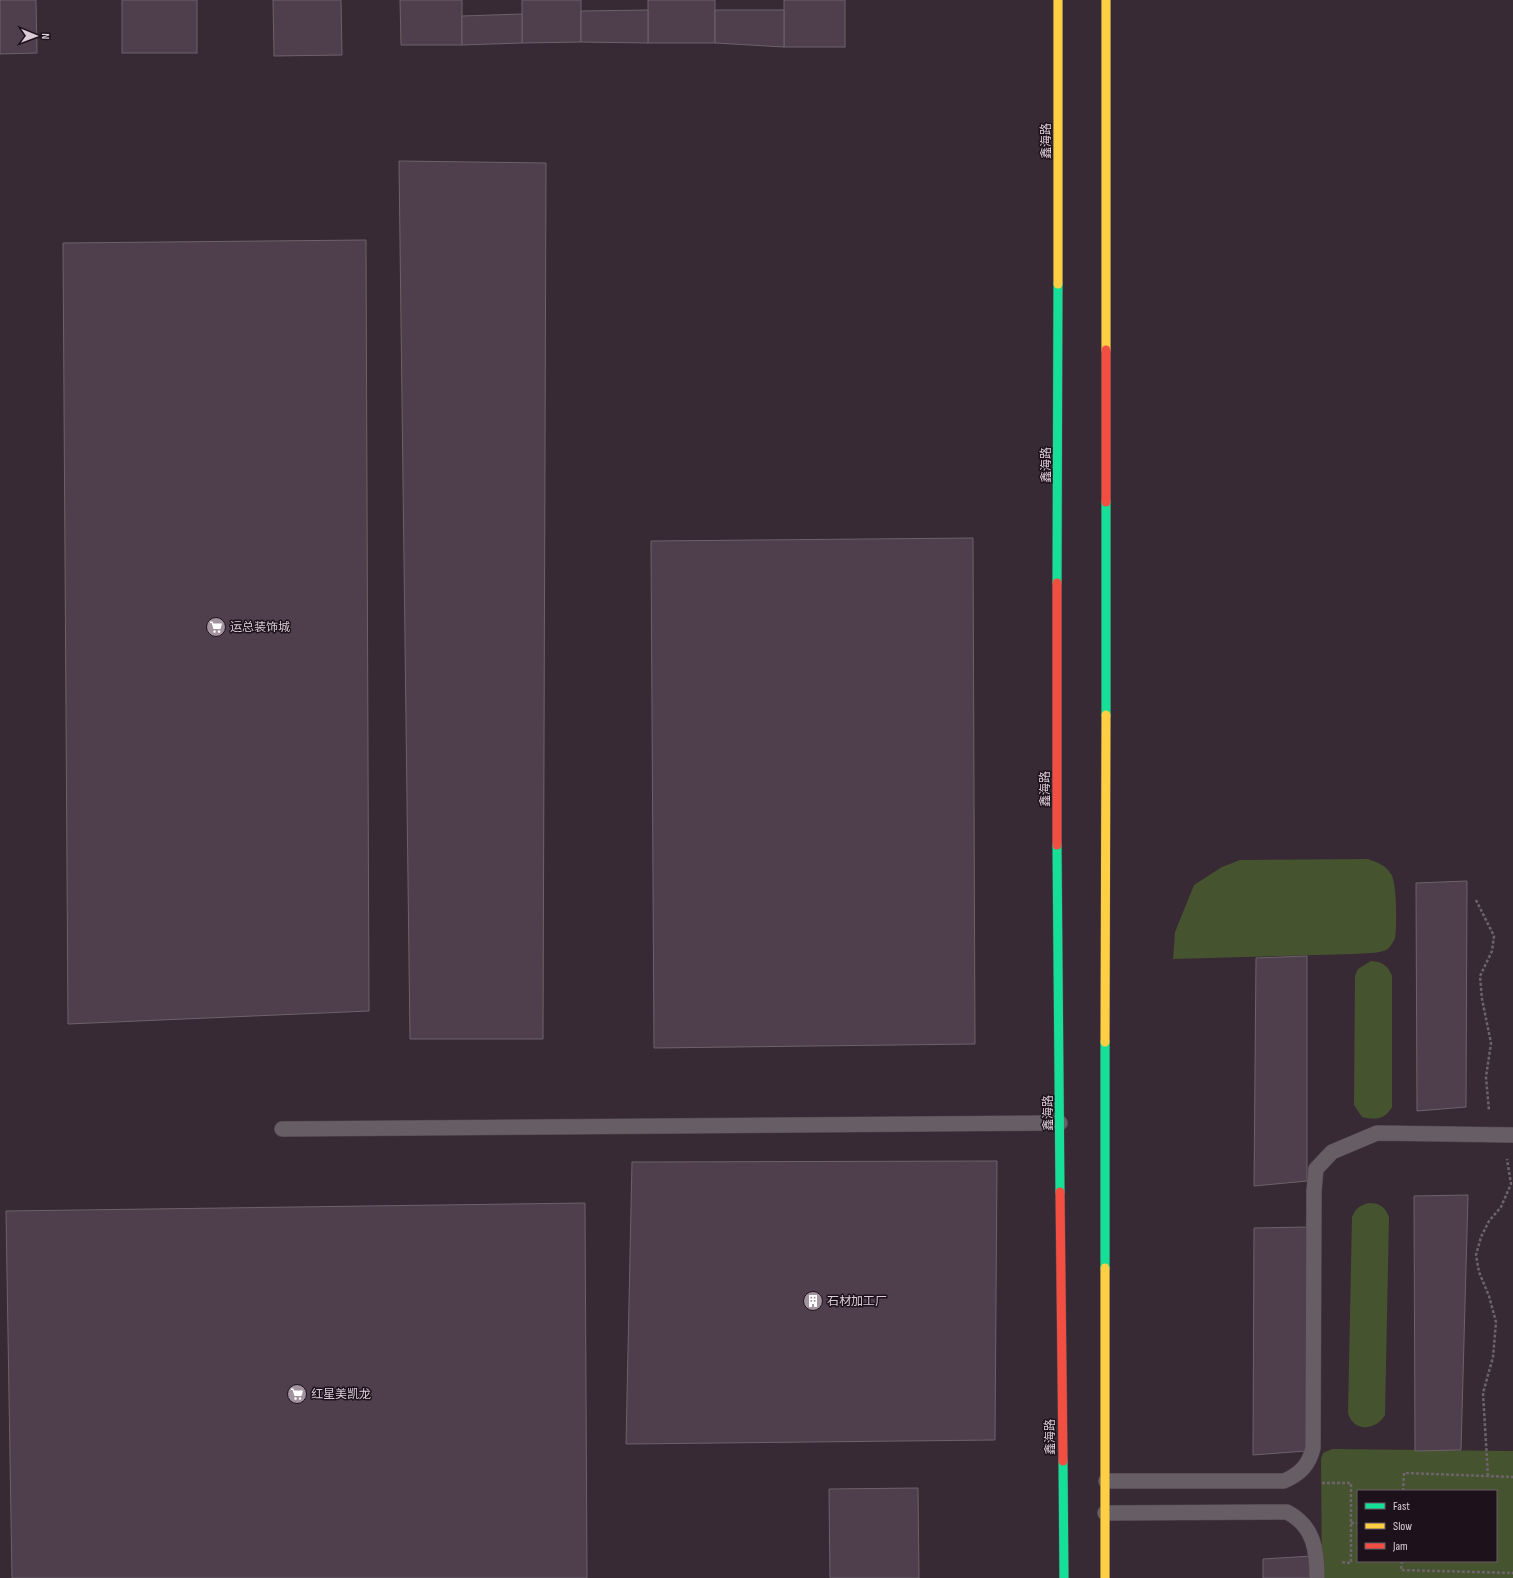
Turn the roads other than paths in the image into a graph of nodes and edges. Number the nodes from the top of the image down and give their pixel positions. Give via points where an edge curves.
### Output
1 (1058, 0) edge
2 (1106, 0) edge
3 (1060, 1123) junction
4 (282, 1129) dead end
5 (1513, 1135) edge
6 (1106, 1481) junction
7 (1105, 1513) junction
8 (1064, 1578) edge
9 (1105, 1578) edge
10 (1317, 1578) edge

1 - 3 street, 鑫海路
2 - 6 street
3 - 4 lane
3 - 8 street, 鑫海路
5 - 6 lane via 1377,1133 1332,1152 1316,1169 1313,1448 1306,1466 1295,1476 1284,1480
6 - 7 street
7 - 9 street
7 - 10 lane via 1287,1512 1299,1518 1307,1530 1317,1554

